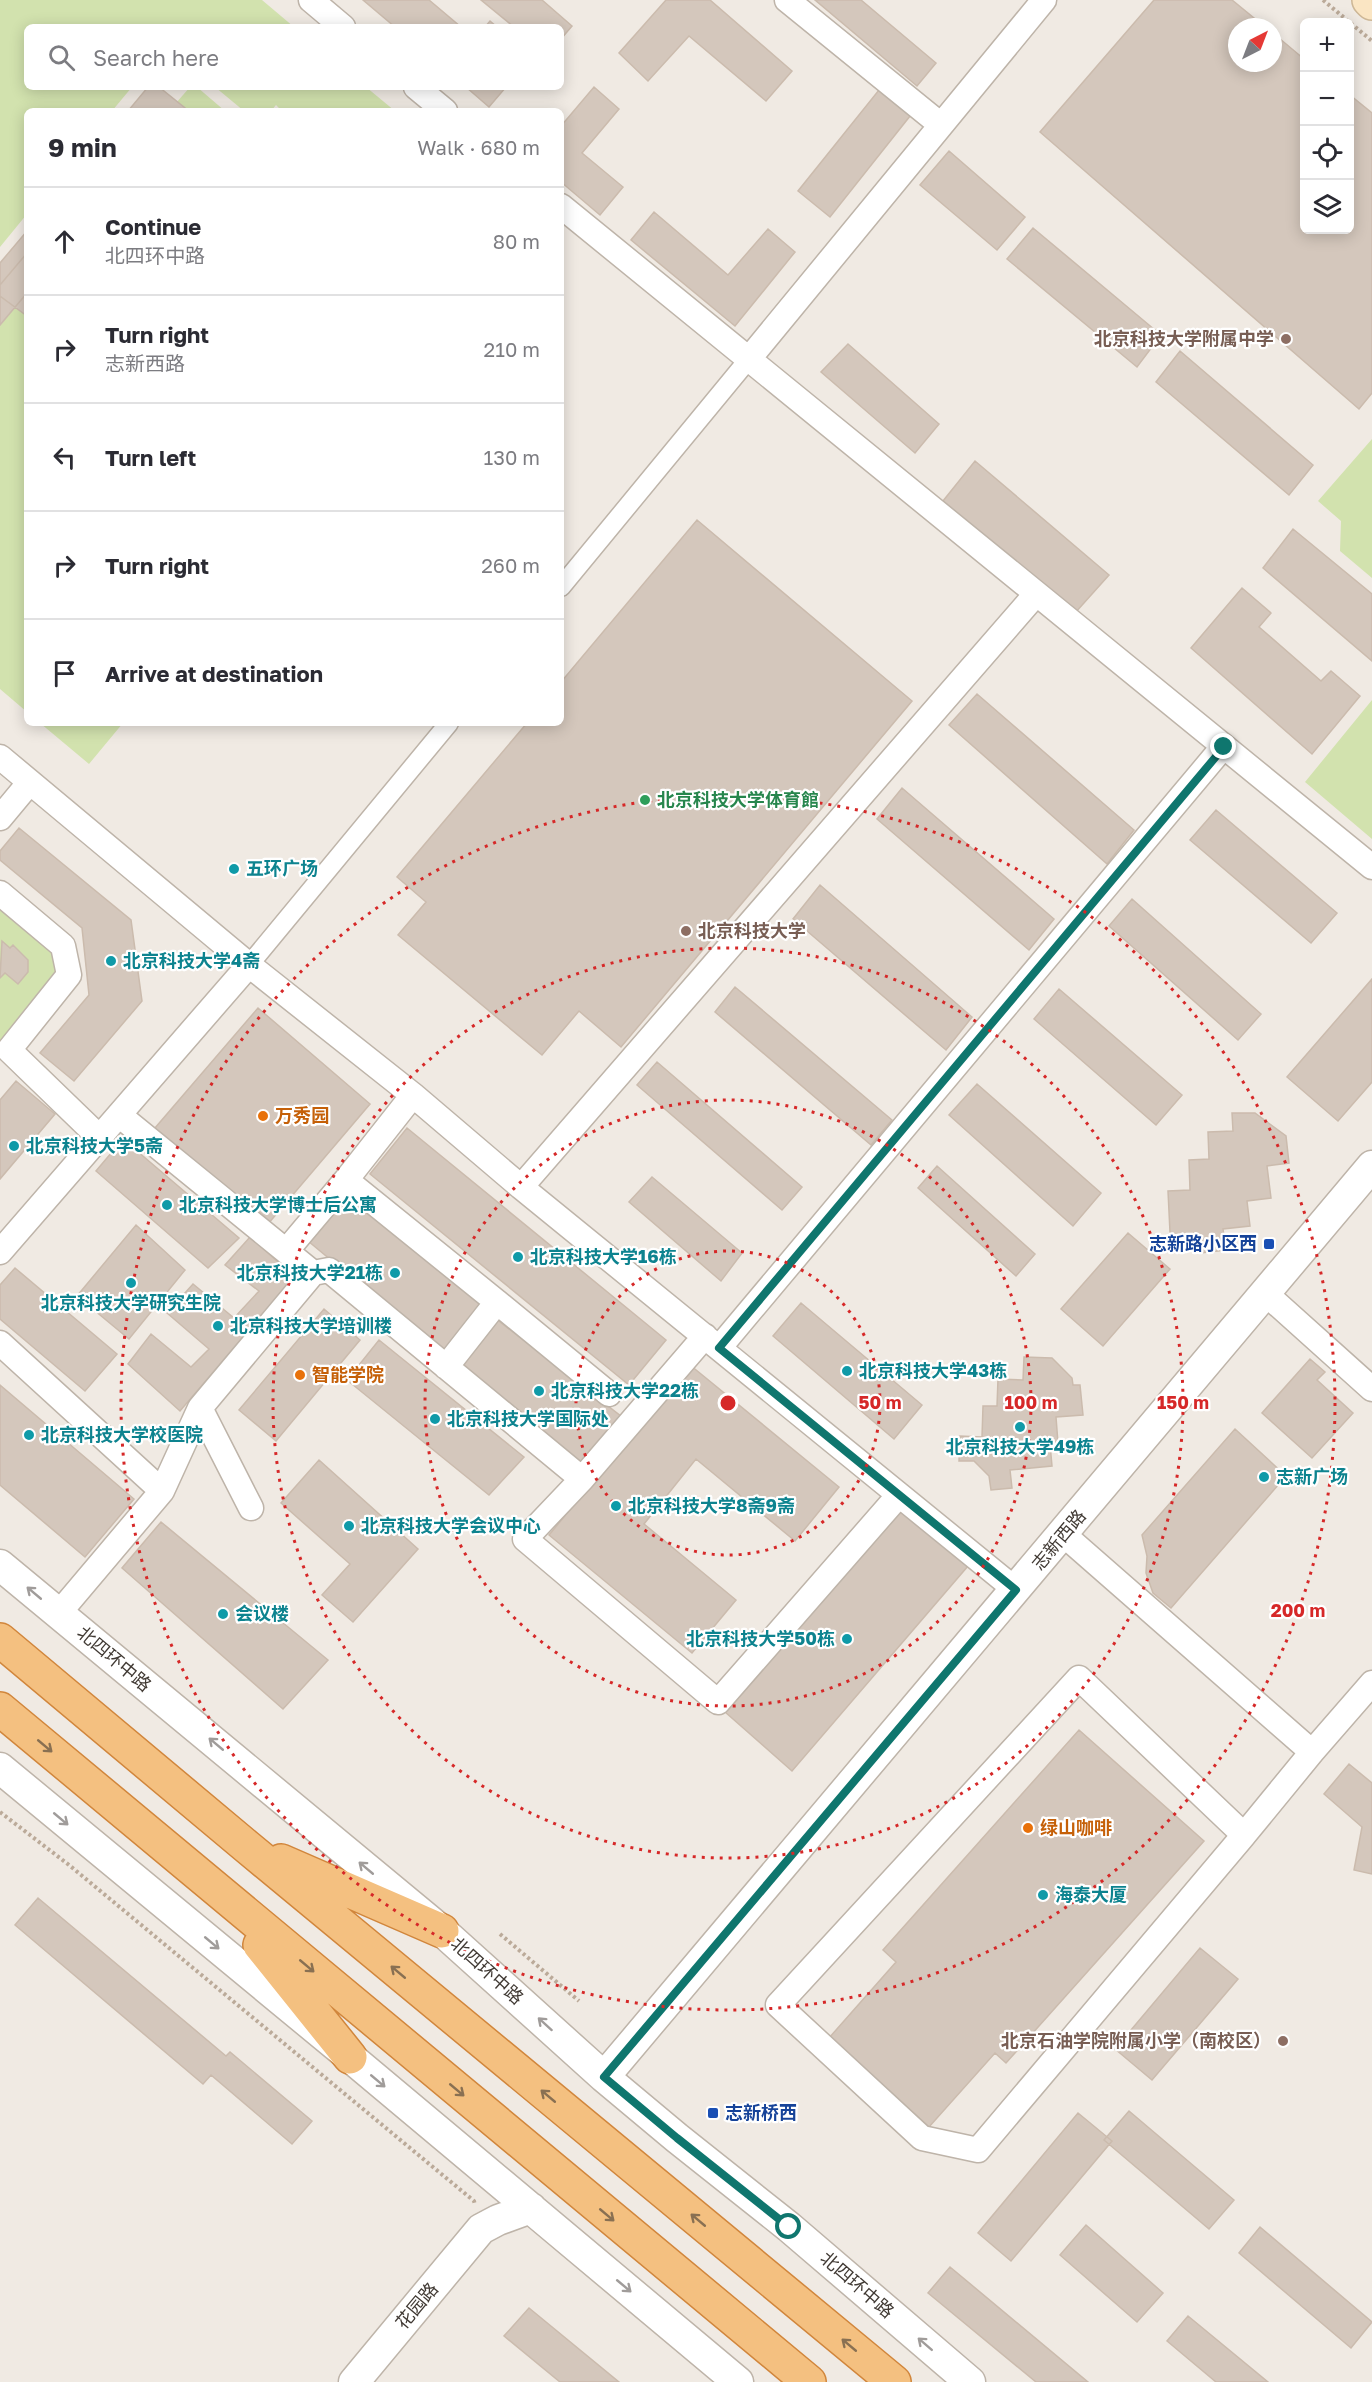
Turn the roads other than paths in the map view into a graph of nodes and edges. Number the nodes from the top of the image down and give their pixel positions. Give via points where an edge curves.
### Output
1 (311, 0) edge
2 (787, 0) edge
3 (1044, 0) edge
4 (339, 24) edge
5 (420, 90) edge
6 (441, 108) edge
7 (941, 125) junction
8 (564, 208) edge
9 (748, 360) junction
10 (564, 582) edge
11 (1036, 594) junction
12 (446, 726) edge
13 (1224, 747) junction
14 (0, 757) edge
15 (30, 782) junction
16 (0, 818) edge
17 (1372, 867) edge
18 (0, 894) edge
19 (249, 965) junction
20 (4, 1055) edge
21 (413, 1095) junction
22 (119, 1115) junction
23 (100, 1138) junction
24 (1372, 1166) edge
25 (346, 1180) junction
26 (521, 1187) junction
27 (287, 1250) junction
28 (0, 1252) edge
29 (313, 1273) junction
30 (1265, 1293) junction
31 (497, 1302) junction
32 (0, 1342) edge
33 (712, 1342) junction
34 (446, 1366) junction
35 (1372, 1389) edge
36 (609, 1394) dead end
37 (201, 1408) junction
38 (582, 1479) junction
39 (162, 1491) junction
40 (899, 1495) junction
41 (251, 1508) dead end
42 (1063, 1534) junction
43 (0, 1565) edge
44 (1016, 1590) junction
45 (59, 1613) junction
46 (0, 1640) edge
47 (1372, 1683) edge
48 (0, 1709) edge
49 (1312, 1752) junction
50 (0, 1768) edge
51 (1244, 1835) junction
52 (246, 1846) junction
53 (218, 1892) junction
54 (442, 1931) junction
55 (350, 2057) junction
56 (604, 2077) junction
57 (479, 2165) junction
58 (531, 2208) junction
59 (481, 2229) junction
60 (354, 2382) edge
61 (738, 2382) edge
62 (808, 2382) edge
63 (894, 2382) edge
64 (970, 2382) edge

1 - 4 street
2 - 7 street
3 - 7 street
5 - 6 street
7 - 9 street
8 - 9 street
9 - 10 street
9 - 11 street
11 - 13 street
11 - 26 street
12 - 19 street
13 - 17 street
13 - 33 street
14 - 15 street
15 - 16 street
15 - 19 street
18 - 20 street via 63,946 69,975
19 - 21 street
19 - 22 street
20 - 23 street
21 - 25 street
21 - 26 street
22 - 23 street
22 - 27 street
23 - 28 street
24 - 30 street, 志新西路
25 - 27 street
25 - 31 street
26 - 33 street
27 - 29 street
29 - 34 street via 328,1270
29 - 37 street
30 - 35 street
30 - 42 street, 志新西路
31 - 34 street
31 - 36 street
32 - 39 street
33 - 38 street
33 - 40 street
34 - 38 street
37 - 39 street
37 - 41 street
38 - 40 street via 525,1539 718,1702
39 - 45 street
40 - 44 street
42 - 44 street, 志新西路
42 - 49 street
45 -> 43 street, 北四环中路
44 - 56 street, 志新西路
54 -> 45 street, 北四环中路
46 - 52 highway
47 - 49 street
48 -> 53 highway
49 - 51 street
50 -> 55 street
51 - 51 street via 1079,1678 778,2005 922,2138 978,2150
52 - 54 highway
63 -> 52 highway
53 - 55 highway
53 -> 62 highway
56 -> 54 street, 北四环中路
55 -> 57 street
64 -> 56 street, 北四环中路 via 789,2227
57 - 58 street
57 - 59 street via 487,2202
58 - 59 street
58 -> 61 street
59 - 60 street, 花园路

